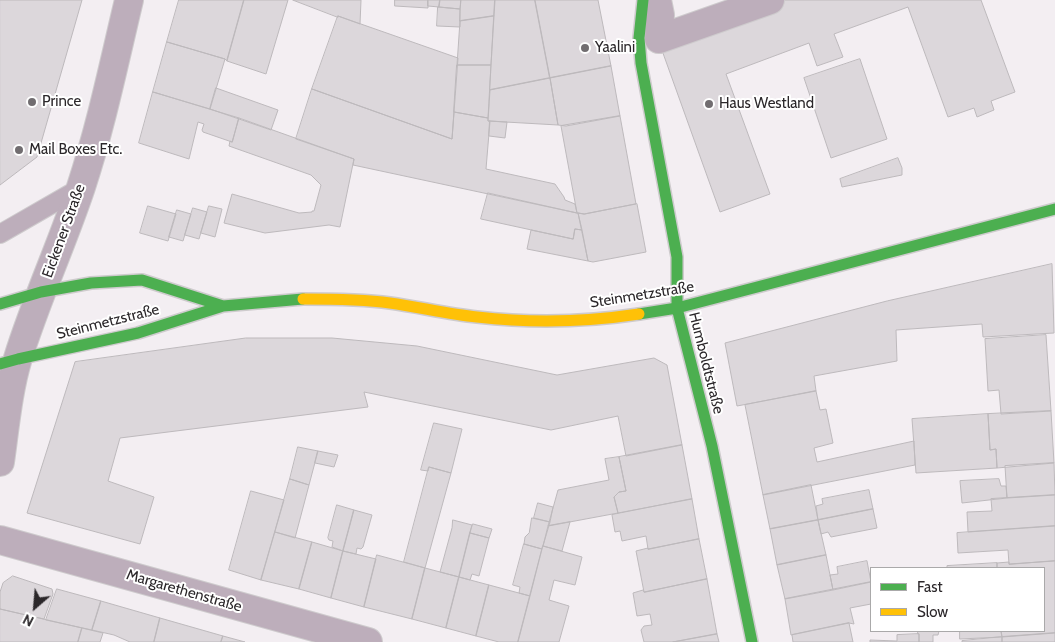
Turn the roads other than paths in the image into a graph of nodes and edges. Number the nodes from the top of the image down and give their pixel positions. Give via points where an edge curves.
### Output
1 (129, 0) edge
2 (643, 0) edge
3 (657, 0) edge
4 (770, 0) edge
5 (80, 188) junction
6 (1055, 209) edge
7 (0, 234) edge
8 (41, 292) junction
9 (0, 304) edge
10 (223, 306) junction
11 (677, 308) junction
12 (9, 362) edge
13 (0, 462) edge
14 (0, 540) edge
15 (368, 642) edge
16 (752, 642) edge

1 - 5 street, Eickener Straße via 98,129
2 - 11 main road, Humboldtstraße via 639,38 641,63 677,257
3 - 4 street via 659,39
5 - 7 lane
5 - 8 street, Eickener Straße
6 - 11 main road, Steinmetzstraße
8 - 9 main road, Steinmetzstraße
8 - 10 main road, Steinmetzstraße via 91,283 142,280
8 - 12 street, Eickener Straße
10 - 11 main road, Steinmetzstraße via 346,299 528,321 596,319
10 - 12 main road, Steinmetzstraße via 138,333
11 - 16 main road, Humboldtstraße via 712,446
12 - 13 street, Eickener Straße via 9,394
14 - 15 street, Margarethenstraße

